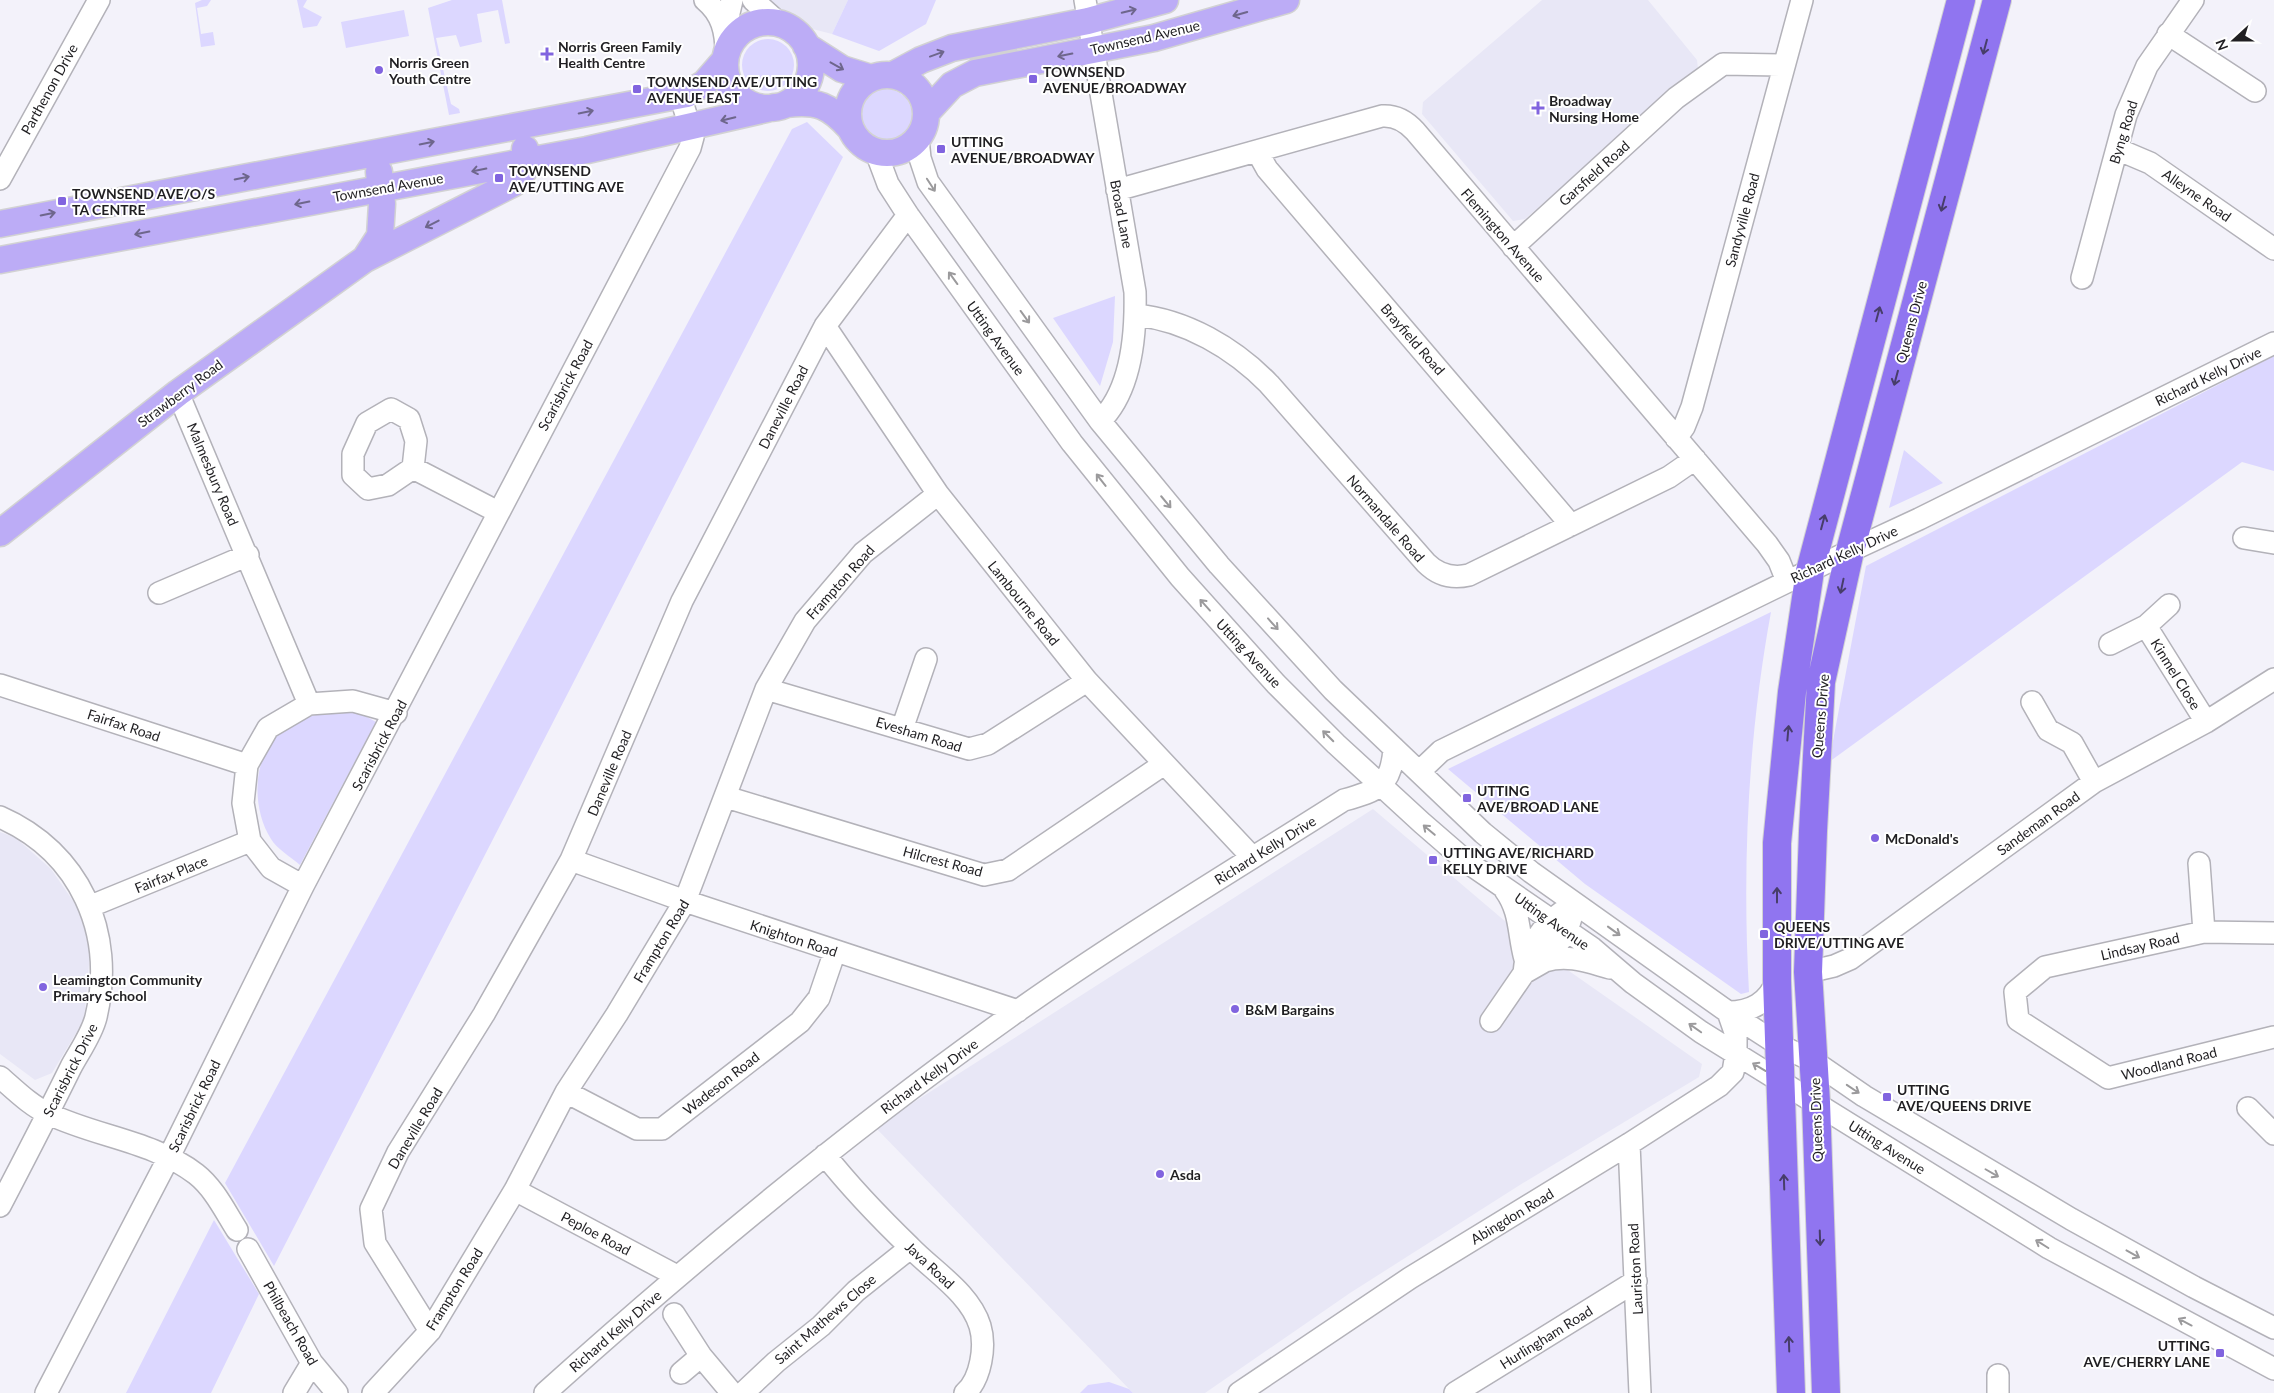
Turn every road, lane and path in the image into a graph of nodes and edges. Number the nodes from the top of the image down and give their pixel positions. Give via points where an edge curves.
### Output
1 (99, 0) edge
2 (705, 0) edge
3 (732, 0) edge
4 (753, 0) edge
5 (1164, 0) edge
6 (1286, 0) edge
7 (1802, 0) edge
8 (1961, 0) edge
9 (1998, 0) edge
10 (2193, 0) edge
11 (1086, 10) edge
12 (780, 24) junction
13 (2168, 34) junction
14 (806, 46) junction
15 (725, 48) junction
16 (1093, 50) junction
17 (1783, 65) junction
18 (882, 77) junction
19 (2255, 91) dead end
20 (680, 95) junction
21 (781, 106) junction
22 (927, 112) junction
23 (521, 125) junction
24 (690, 128) junction
25 (850, 128) junction
26 (918, 139) junction
27 (2117, 149) junction
28 (379, 152) junction
29 (876, 152) junction
30 (1257, 152) junction
31 (526, 160) junction
32 (0, 179) edge
33 (378, 188) junction
34 (1117, 190) junction
35 (908, 215) junction
36 (0, 224) edge
37 (1513, 247) junction
38 (2274, 249) edge
39 (365, 259) junction
40 (0, 260) edge
41 (2082, 278) dead end
42 (1136, 315) junction
43 (825, 326) junction
44 (2274, 343) edge
45 (178, 393) junction
46 (1100, 421) junction
47 (1676, 438) junction
48 (1695, 459) junction
49 (413, 468) dead end
50 (938, 494) junction
51 (498, 512) junction
52 (1571, 525) junction
53 (0, 533) edge
54 (2244, 538) dead end
55 (2274, 542) edge
56 (1850, 551) junction
57 (248, 555) junction
58 (1799, 576) junction
59 (159, 593) dead end
60 (2169, 605) dead end
61 (2146, 626) junction
62 (2110, 644) dead end
63 (926, 659) dead end
64 (2274, 680) edge
65 (1087, 681) junction
66 (0, 685) edge
67 (766, 689) junction
68 (2032, 702) dead end
69 (309, 704) junction
70 (396, 713) junction
71 (2206, 722) junction
72 (902, 729) junction
73 (1394, 748) junction
74 (1164, 764) junction
75 (247, 765) junction
76 (1364, 770) junction
77 (1419, 772) junction
78 (2094, 782) junction
79 (1380, 785) junction
80 (726, 797) junction
81 (1344, 800) junction
82 (0, 817) edge
83 (250, 841) junction
84 (1252, 856) junction
85 (572, 860) junction
86 (2199, 863) dead end
87 (1502, 885) junction
88 (303, 886) junction
89 (685, 902) junction
90 (1574, 903) junction
91 (91, 906) junction
92 (1559, 925) junction
93 (2204, 932) junction
94 (2274, 933) edge
95 (835, 951) junction
96 (1531, 964) junction
97 (1615, 970) junction
98 (1808, 972) junction
99 (1777, 980) junction
100 (2016, 992) joint
101 (1018, 1011) junction
102 (1728, 1012) junction
103 (1490, 1021) dead end
104 (2274, 1037) edge
105 (1779, 1045) junction
106 (1736, 1054) junction
107 (1813, 1061) junction
108 (0, 1078) edge
109 (1781, 1081) junction
110 (566, 1092) junction
111 (1816, 1102) junction
112 (2248, 1108) dead end
113 (48, 1114) junction
114 (2274, 1134) edge
115 (1629, 1144) junction
116 (826, 1155) junction
117 (169, 1157) junction
118 (515, 1190) junction
119 (0, 1206) edge
120 (237, 1230) dead end
121 (910, 1248) junction
122 (248, 1249) dead end
123 (677, 1276) junction
124 (1636, 1280) junction
125 (674, 1314) dead end
126 (2274, 1328) edge
127 (430, 1331) junction
128 (701, 1356) junction
129 (312, 1363) junction
130 (2274, 1369) edge
131 (681, 1374) dead end
132 (555, 1390) edge
133 (46, 1393) edge
134 (294, 1393) edge
135 (337, 1393) edge
136 (373, 1393) edge
137 (732, 1393) edge
138 (743, 1393) edge
139 (964, 1393) edge
140 (1239, 1393) edge
141 (1455, 1393) edge
142 (1640, 1393) edge
143 (1791, 1393) edge
144 (1826, 1393) edge

1 - 32 street, Parthenon Drive
2 - 15 street via 715,11
3 - 15 street
4 - 12 street
11 -> 5 main road, Townsend Avenue
6 -> 16 main road, Townsend Avenue via 1154,38
7 - 17 street, Sandyville Road
58 -> 8 highway
9 -> 56 highway, Queens Drive
10 - 13 street, Byng Road
11 - 16 street, Broad Lane
18 -> 11 main road, Townsend Avenue via 952,48
12 - 14 main road via 797,34
12 - 15 main road via 757,23 744,29
13 - 19 street
13 - 27 street, Byng Road via 2147,66 2126,115
14 -> 18 main road via 842,69
14 - 21 main road via 810,56 809,75 801,92
15 - 20 main road via 705,83
15 - 21 main road via 726,77 741,99 752,105
16 -> 22 main road, Townsend Avenue via 975,73 952,85
16 - 34 street, Broad Lane
17 - 37 street, Garsfield Road via 1723,64 1676,98
17 - 47 street, Sandyville Road via 1692,407
18 - 22 main road via 906,79 917,88
18 - 25 main road via 853,94 849,104
23 -> 20 main road
20 - 24 street, Scarisbrick Road
21 -> 24 main road, Townsend Avenue
21 - 25 main road, Townsend Avenue via 813,102 838,115
22 - 26 main road
28 -> 23 main road
23 - 31 main road
24 - 31 main road, Townsend Avenue
24 - 51 street, Scarisbrick Road via 693,137 690,148
25 - 29 main road via 860,143
26 - 29 main road via 899,152
26 -> 46 street, Utting Avenue via 928,182
27 - 38 street, Alleyne Road via 2150,163
27 - 41 street, Byng Road
28 - 33 main road, Strawberry Road
36 -> 28 main road
29 - 35 street, Utting Avenue via 888,184
30 - 34 street, Flemington Avenue
30 - 37 street, Flemington Avenue via 1382,116 1396,117 1409,124
30 - 52 street, Brayfield Road via 1267,169
31 -> 33 main road, Townsend Avenue
31 -> 39 main road, Strawberry Road via 521,177 514,183
33 - 39 main road, Strawberry Road via 382,204 380,236
33 -> 40 main road, Townsend Avenue
34 - 42 street, Broad Lane via 1134,282
35 - 43 street, Daneville Road
76 -> 35 street, Utting Avenue via 1251,656 1124,510
37 - 47 street, Flemington Avenue
39 - 45 main road, Strawberry Road
42 - 46 street, Broad Lane via 1123,380 1110,410
42 - 52 street, Normandale Road via 1152,316 1184,327 1235,355 1259,374 1421,558 1438,573 1454,577 1469,575
43 - 50 street, Lambourne Road
43 - 85 street, Daneville Road via 682,601
44 - 56 street, Richard Kelly Drive
45 - 53 main road, Strawberry Road
45 - 57 street, Malmesbury Road
46 -> 73 street, Utting Avenue via 1219,565 1332,690
47 - 48 street, Flemington Avenue
48 - 52 street, Normandale Road via 1669,477
48 - 58 street, Flemington Avenue via 1773,552
49 - 51 street
50 - 65 street, Lambourne Road
50 - 67 street, Frampton Road via 863,553 805,621
51 - 70 street, Scarisbrick Road
54 - 55 street
56 - 58 street, Richard Kelly Drive
56 -> 98 highway, Queens Drive via 1821,682
57 - 59 street
57 - 69 street, Malmesbury Road
58 - 77 street, Richard Kelly Drive via 1441,751
99 -> 58 highway via 1777,843 1792,692
60 - 61 street, Kinmel Close
61 - 62 street, Kinmel Close
61 - 71 street, Kinmel Close
63 - 72 street
64 - 71 street, Sandeman Road
65 - 72 street, Evesham Road via 988,744 969,749
65 - 74 street, Lambourne Road
66 - 75 street, Fairfax Road
67 - 72 street, Evesham Road
67 - 80 street, Frampton Road
68 - 78 street via 2048,730 2072,743
69 - 70 street via 353,701
69 - 75 street via 268,728
70 - 88 street, Scarisbrick Road
71 - 78 street, Sandeman Road
73 - 77 street, Utting Avenue
73 - 79 street via 1391,772
74 - 80 street, Hilcrest Road via 1008,870 984,875
74 - 84 street, Lambourne Road
75 - 83 street via 242,803
76 - 79 street, Utting Avenue
76 - 81 street, Richard Kelly Drive
77 - 90 street, Utting Avenue via 1483,832
78 - 98 street, Sandeman Road via 1850,959
79 - 81 street, Richard Kelly Drive via 1361,796
87 -> 79 street, Utting Avenue via 1467,862
80 - 89 street, Frampton Road
81 - 84 street, Richard Kelly Drive
82 - 91 street, Scarisbrick Drive via 20,826 63,861
83 - 88 street via 271,868
83 - 91 street, Fairfax Place
84 - 101 street, Richard Kelly Drive
85 - 89 street, Knighton Road
85 - 127 street, Daneville Road via 484,1014 398,1152 371,1209 375,1242
86 - 93 street
87 - 92 street, Utting Avenue
87 - 96 street via 1518,914 1520,941
88 - 117 street, Scarisbrick Road
89 - 95 street, Knighton Road
89 - 110 street, Frampton Road
90 - 92 street
90 -> 102 street, Utting Avenue
91 - 113 street, Scarisbrick Drive via 102,966 96,1018
92 - 96 street
92 - 97 street, Utting Avenue via 1592,948
93 - 94 street, Lindsay Road
93 - 100 street, Lindsay Road via 2045,967
95 - 101 street, Knighton Road
95 - 110 street, Wadeson Road via 819,998 800,1022 662,1129 636,1129
96 - 97 street via 1563,958
96 - 103 street
106 -> 97 street, Utting Avenue
98 - 107 highway, Queens Drive
99 - 102 street via 1770,994 1756,1007
99 - 105 highway
100 - 104 street, Woodland Road via 2018,1020 2108,1078
101 - 116 street, Richard Kelly Drive via 869,1119
102 - 105 street, Utting Avenue
102 - 106 street, Abingdon Road via 1736,1035
105 - 107 street, Utting Avenue
105 - 109 highway
109 -> 106 street, Utting Avenue
106 - 115 street, Abingdon Road via 1733,1072 1719,1086
107 - 111 highway, Queens Drive
107 -> 126 street, Utting Avenue via 1888,1111 2071,1219
108 - 113 street
109 - 111 street, Utting Avenue
143 -> 109 highway
110 - 118 street, Frampton Road
130 -> 111 street, Utting Avenue via 2049,1248
111 -> 144 highway, Queens Drive
112 - 114 street
113 - 117 street
113 - 119 street, Scarisbrick Drive
115 - 124 street, Lauriston Road
115 - 140 street, Abingdon Road via 1410,1278
116 - 121 street, Java Road via 850,1186
116 - 123 street, Richard Kelly Drive
117 - 120 street via 198,1175
117 - 133 street, Scarisbrick Road
118 - 123 street, Peploe Road
118 - 127 street, Frampton Road
121 - 138 street, Saint Mathews Close via 856,1291 821,1326
121 - 139 street, Java Road via 964,1297 980,1326 982,1362
122 - 129 street, Philbeach Road
123 - 132 street, Richard Kelly Drive
124 - 141 street, Hurlingham Road
124 - 142 street, Lauriston Road
125 - 128 street
127 - 136 street, Frampton Road
128 - 131 street
128 - 137 street
129 - 134 street
129 - 135 street, Philbeach Road

